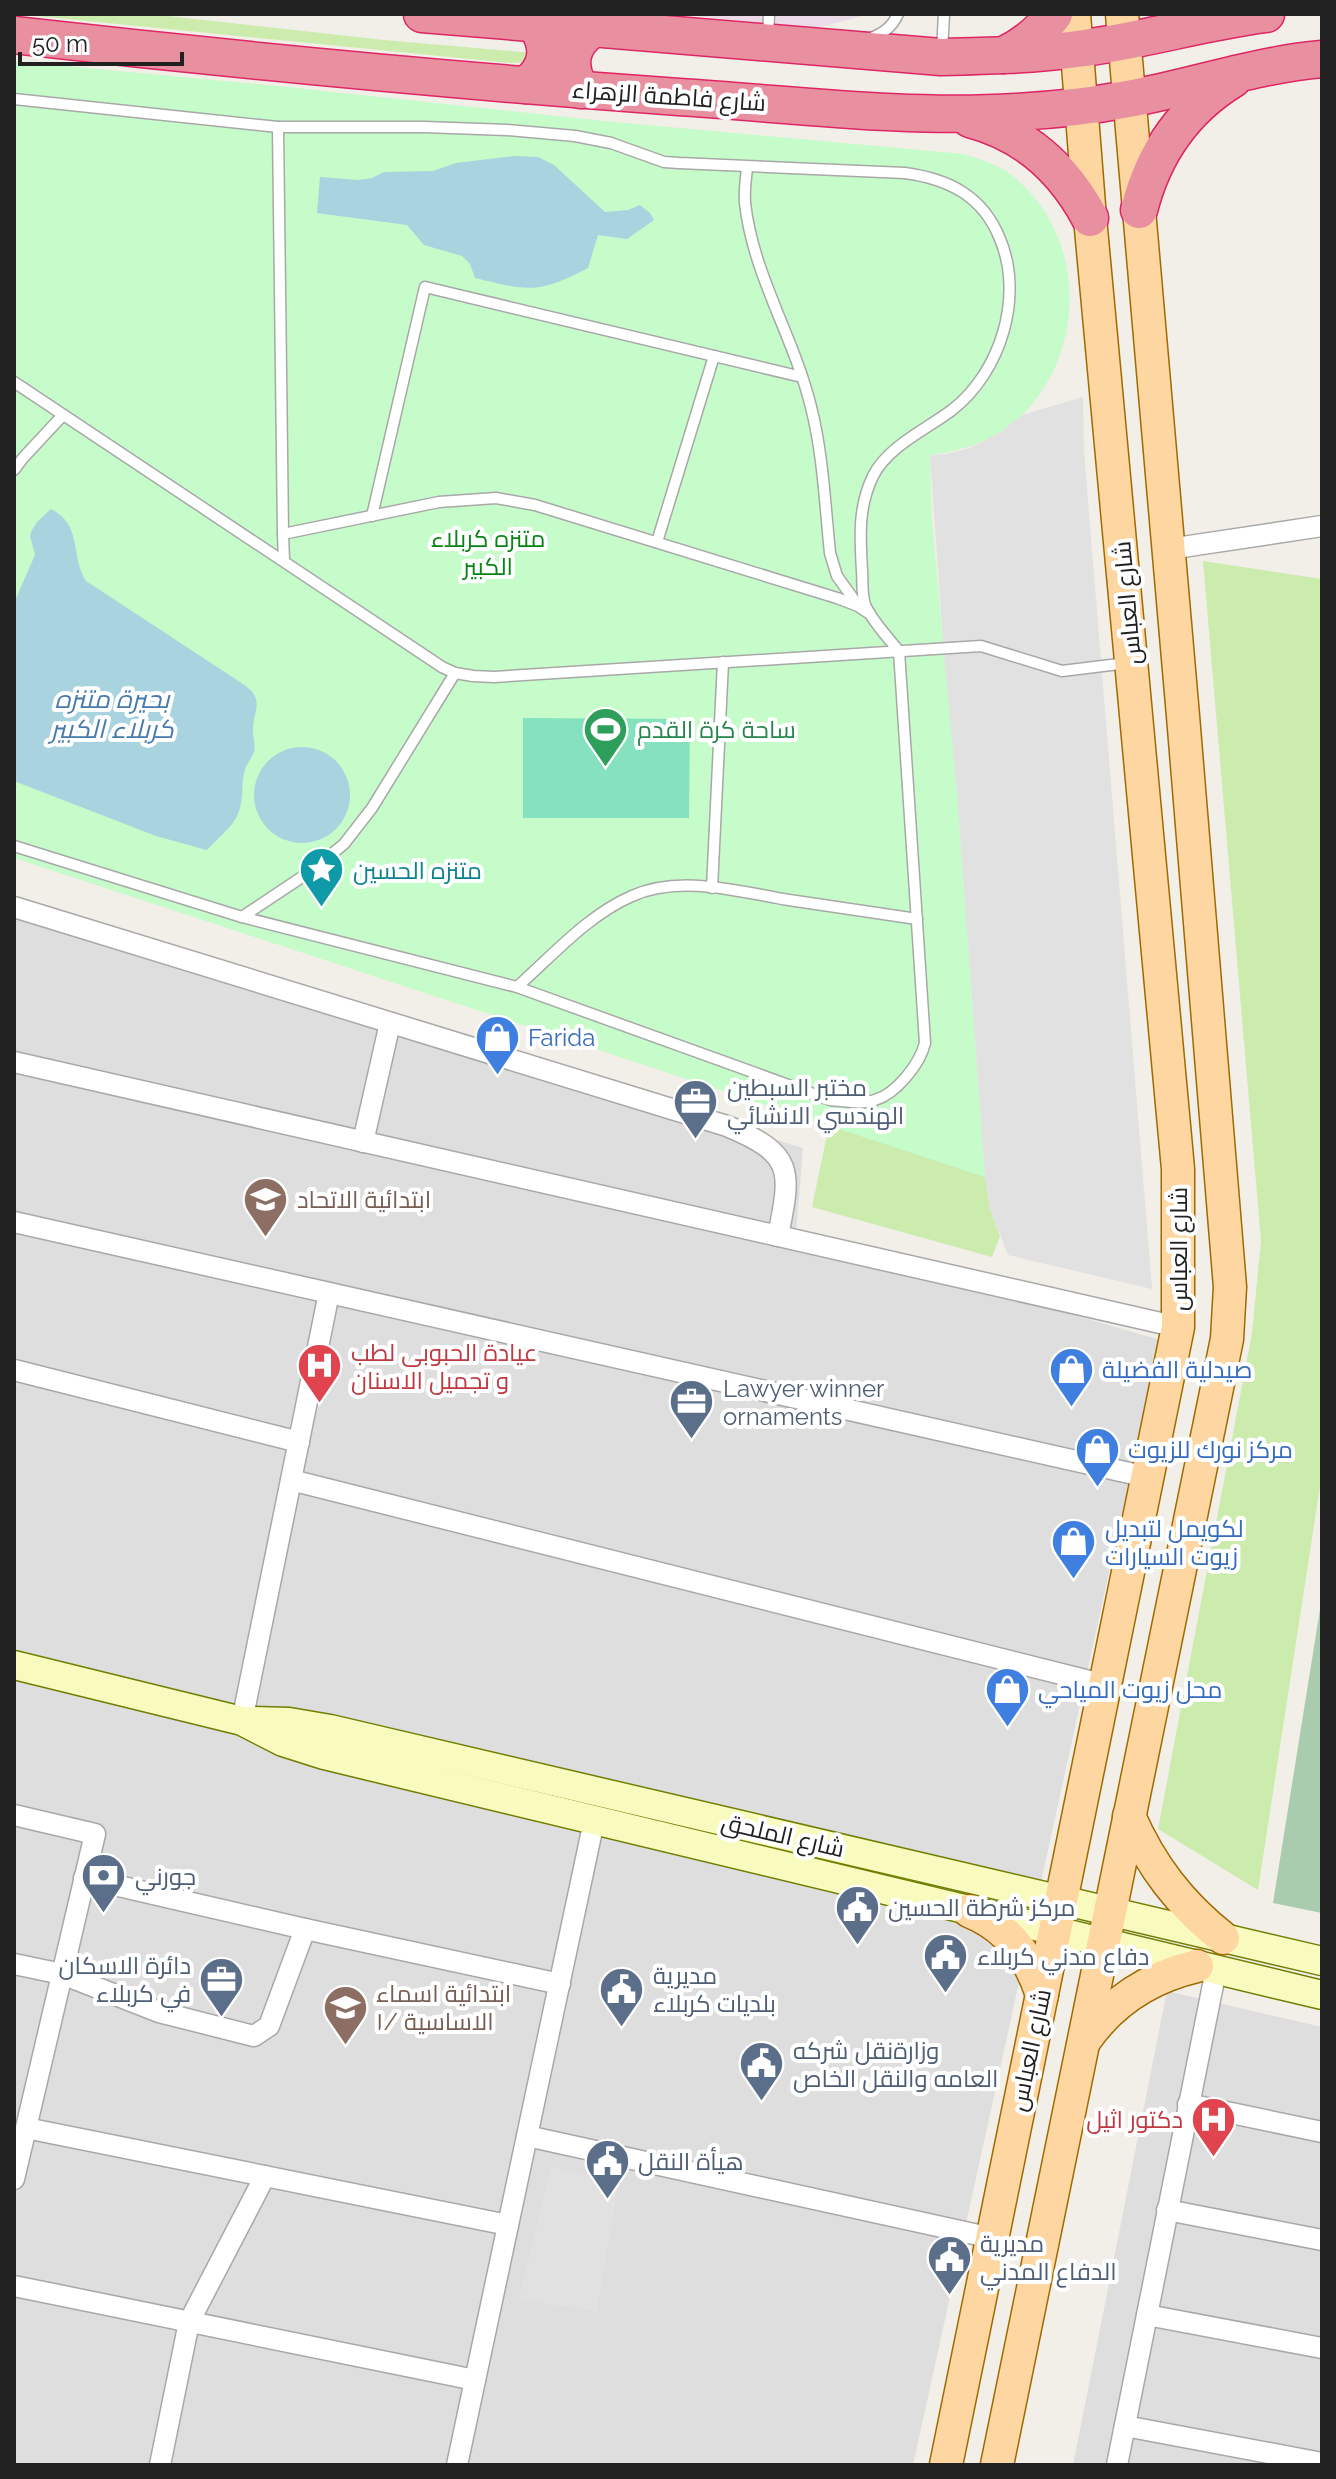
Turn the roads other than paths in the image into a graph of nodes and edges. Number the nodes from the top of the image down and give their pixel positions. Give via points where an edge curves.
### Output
1 (422, 14) edge
2 (898, 14) edge
3 (944, 14) edge
4 (1054, 14) edge
5 (1180, 14) edge
6 (1266, 14) edge
7 (1223, 20) junction
8 (549, 22) edge
9 (1123, 28) edge
10 (769, 29) edge
11 (591, 30) junction
12 (1076, 32) edge
13 (14, 35) edge
14 (838, 49) junction
15 (1003, 56) junction
16 (941, 57) junction
17 (1322, 59) edge
18 (1250, 70) junction
19 (526, 85) junction
20 (581, 90) junction
21 (14, 99) edge
22 (1129, 99) junction
23 (1081, 106) junction
24 (924, 114) junction
25 (278, 127) junction
26 (747, 167) junction
27 (1139, 210) junction
28 (1090, 218) junction
29 (714, 356) junction
30 (802, 377) junction
31 (14, 382) edge
32 (63, 415) junction
33 (14, 470) edge
34 (372, 516) junction
35 (1322, 526) edge
36 (283, 534) junction
37 (657, 542) junction
38 (1169, 549) junction
39 (284, 561) junction
40 (858, 606) junction
41 (871, 615) junction
42 (899, 651) junction
43 (723, 662) junction
44 (1133, 663) junction
45 (455, 673) junction
46 (14, 846) edge
47 (712, 888) junction
48 (14, 907) edge
49 (242, 917) junction
50 (917, 919) junction
51 (517, 987) junction
52 (390, 1023) junction
53 (14, 1062) edge
54 (363, 1142) junction
55 (14, 1222) edge
56 (778, 1236) junction
57 (329, 1293) junction
58 (1178, 1327) junction
59 (14, 1370) edge
60 (299, 1442) junction
61 (1147, 1477) junction
62 (291, 1480) junction
63 (14, 1665) edge
64 (1105, 1685) junction
65 (242, 1721) junction
66 (601, 1792) junction
67 (14, 1815) edge
68 (1129, 1816) junction
69 (594, 1821) junction
70 (84, 1878) junction
71 (1061, 1900) junction
72 (969, 1911) junction
73 (1110, 1912) junction
74 (305, 1929) junction
75 (1055, 1931) junction
76 (1223, 1938) junction
77 (1104, 1943) junction
78 (1322, 1961) edge
79 (14, 1964) edge
80 (1206, 1968) junction
81 (62, 1974) junction
82 (560, 1984) junction
83 (1042, 1995) junction
84 (1322, 1995) edge
85 (1083, 2043) junction
86 (1188, 2104) junction
87 (26, 2128) junction
88 (1322, 2132) edge
89 (527, 2136) junction
90 (265, 2176) junction
91 (14, 2179) edge
92 (1167, 2210) junction
93 (508, 2225) junction
94 (992, 2238) junction
95 (1322, 2240) edge
96 (14, 2286) edge
97 (1147, 2315) junction
98 (189, 2322) junction
99 (1322, 2348) edge
100 (475, 2380) junction
101 (1125, 2426) junction
102 (1322, 2463) edge
103 (160, 2465) edge
104 (457, 2465) edge
105 (946, 2465) edge
106 (997, 2465) edge
107 (1117, 2465) edge

1 - 8 highway
2 - 14 lane via 881,35
3 - 16 lane
4 - 15 highway via 1040,32
5 - 7 highway
6 - 7 highway
7 - 9 highway
8 - 11 highway
8 - 19 highway via 545,61
9 - 12 highway
9 - 22 main road, شارع العباس
10 - 11 highway
10 - 14 highway
11 - 20 highway via 572,53 572,72
12 - 15 highway
12 - 23 main road, شارع العباس
13 - 19 highway, شارع فاطمة الزهراء
14 - 16 highway
15 - 16 highway
17 - 18 highway, شارع فاطمة الزهراء
18 - 22 highway, شارع فاطمة الزهراء
18 - 27 highway via 1207,97 1173,134 1155,163
19 - 20 highway, شارع فاطمة الزهراء
20 - 24 highway, شارع فاطمة الزهراء
21 - 25 lane
22 - 23 highway, شارع فاطمة الزهراء
22 - 27 main road, شارع العباس
23 - 24 highway, شارع فاطمة الزهراء
23 - 28 main road, شارع العباس
24 - 28 highway via 980,122 1030,146 1071,186
25 - 26 lane via 507,130 611,143 664,162
25 - 36 lane
26 - 30 lane via 750,234
26 - 41 lane via 905,173 940,180 981,207 1003,245 1009,300 992,359 968,395 885,459 869,486 860,521 863,591
27 - 38 main road, شارع العباس
28 - 44 main road, شارع العباس
29 - 30 lane
29 - 34 lane via 425,287
29 - 37 lane
30 - 40 lane via 812,408 830,553 837,576
31 - 32 lane
32 - 33 lane
32 - 39 lane
34 - 36 lane
34 - 37 lane via 439,502 496,498
35 - 38 street
36 - 39 lane
37 - 40 lane
38 - 68 main road, شارع العباس via 1230,1287 1227,1339
39 - 45 lane
40 - 41 lane
41 - 42 lane
42 - 43 lane
42 - 44 lane via 981,646 1062,671
42 - 50 lane
43 - 45 lane via 494,677
43 - 47 lane
44 - 58 main road, شارع العباس via 1178,1169
45 - 49 lane via 344,844
46 - 49 lane
47 - 50 lane
47 - 51 lane via 665,887 631,896 593,919
48 - 52 street
49 - 51 lane
50 - 51 lane via 922,1057 877,1100 830,1100
52 - 54 street
52 - 56 street via 746,1134 779,1159 787,1180
53 - 54 street
54 - 56 street
55 - 57 street
56 - 58 street
57 - 60 street
57 - 61 street
58 - 61 main road, شارع العباس
59 - 60 street
60 - 62 street
61 - 64 main road, شارع العباس
62 - 64 street
62 - 65 street
63 - 65 street
64 - 71 main road, شارع العباس
65 - 66 street, شارع الملحق via 330,1729
65 - 69 street, شارع الملحق via 324,1755
66 - 69 street
66 - 71 street, شارع الملحق
67 - 70 street via 95,1834
68 - 73 main road, شارع العباس
68 - 76 main road via 1167,1884
69 - 72 street, شارع الملحق
69 - 82 street
70 - 74 street
70 - 81 street
71 - 73 street, شارع الملحق
71 - 75 main road, شارع العباس
72 - 75 street, شارع الملحق
72 - 83 main road via 998,1926 1021,1950
73 - 76 street, شارع الملحق
73 - 77 main road, شارع العباس
74 - 81 street via 269,2026 254,2036 159,2012
74 - 82 street
75 - 77 street, شارع الملحق
75 - 83 main road, شارع العباس
76 - 78 street, شارع الملحق
77 - 80 street, شارع الملحق
77 - 85 main road, شارع العباس
79 - 81 street
80 - 84 street, شارع الملحق
80 - 85 main road via 1163,1976 1132,1992
80 - 86 street
81 - 87 street
82 - 89 street
83 - 94 main road, شارع العباس
85 - 106 main road, شارع العباس
86 - 88 street
86 - 92 street
87 - 90 street
87 - 91 street
89 - 93 street
89 - 94 street
90 - 93 street
90 - 98 street
92 - 95 street
92 - 97 street
93 - 100 street
94 - 105 main road, شارع العباس
96 - 98 street
97 - 99 street
97 - 101 street
98 - 100 street
98 - 103 street
100 - 104 street
101 - 102 street
101 - 107 street

